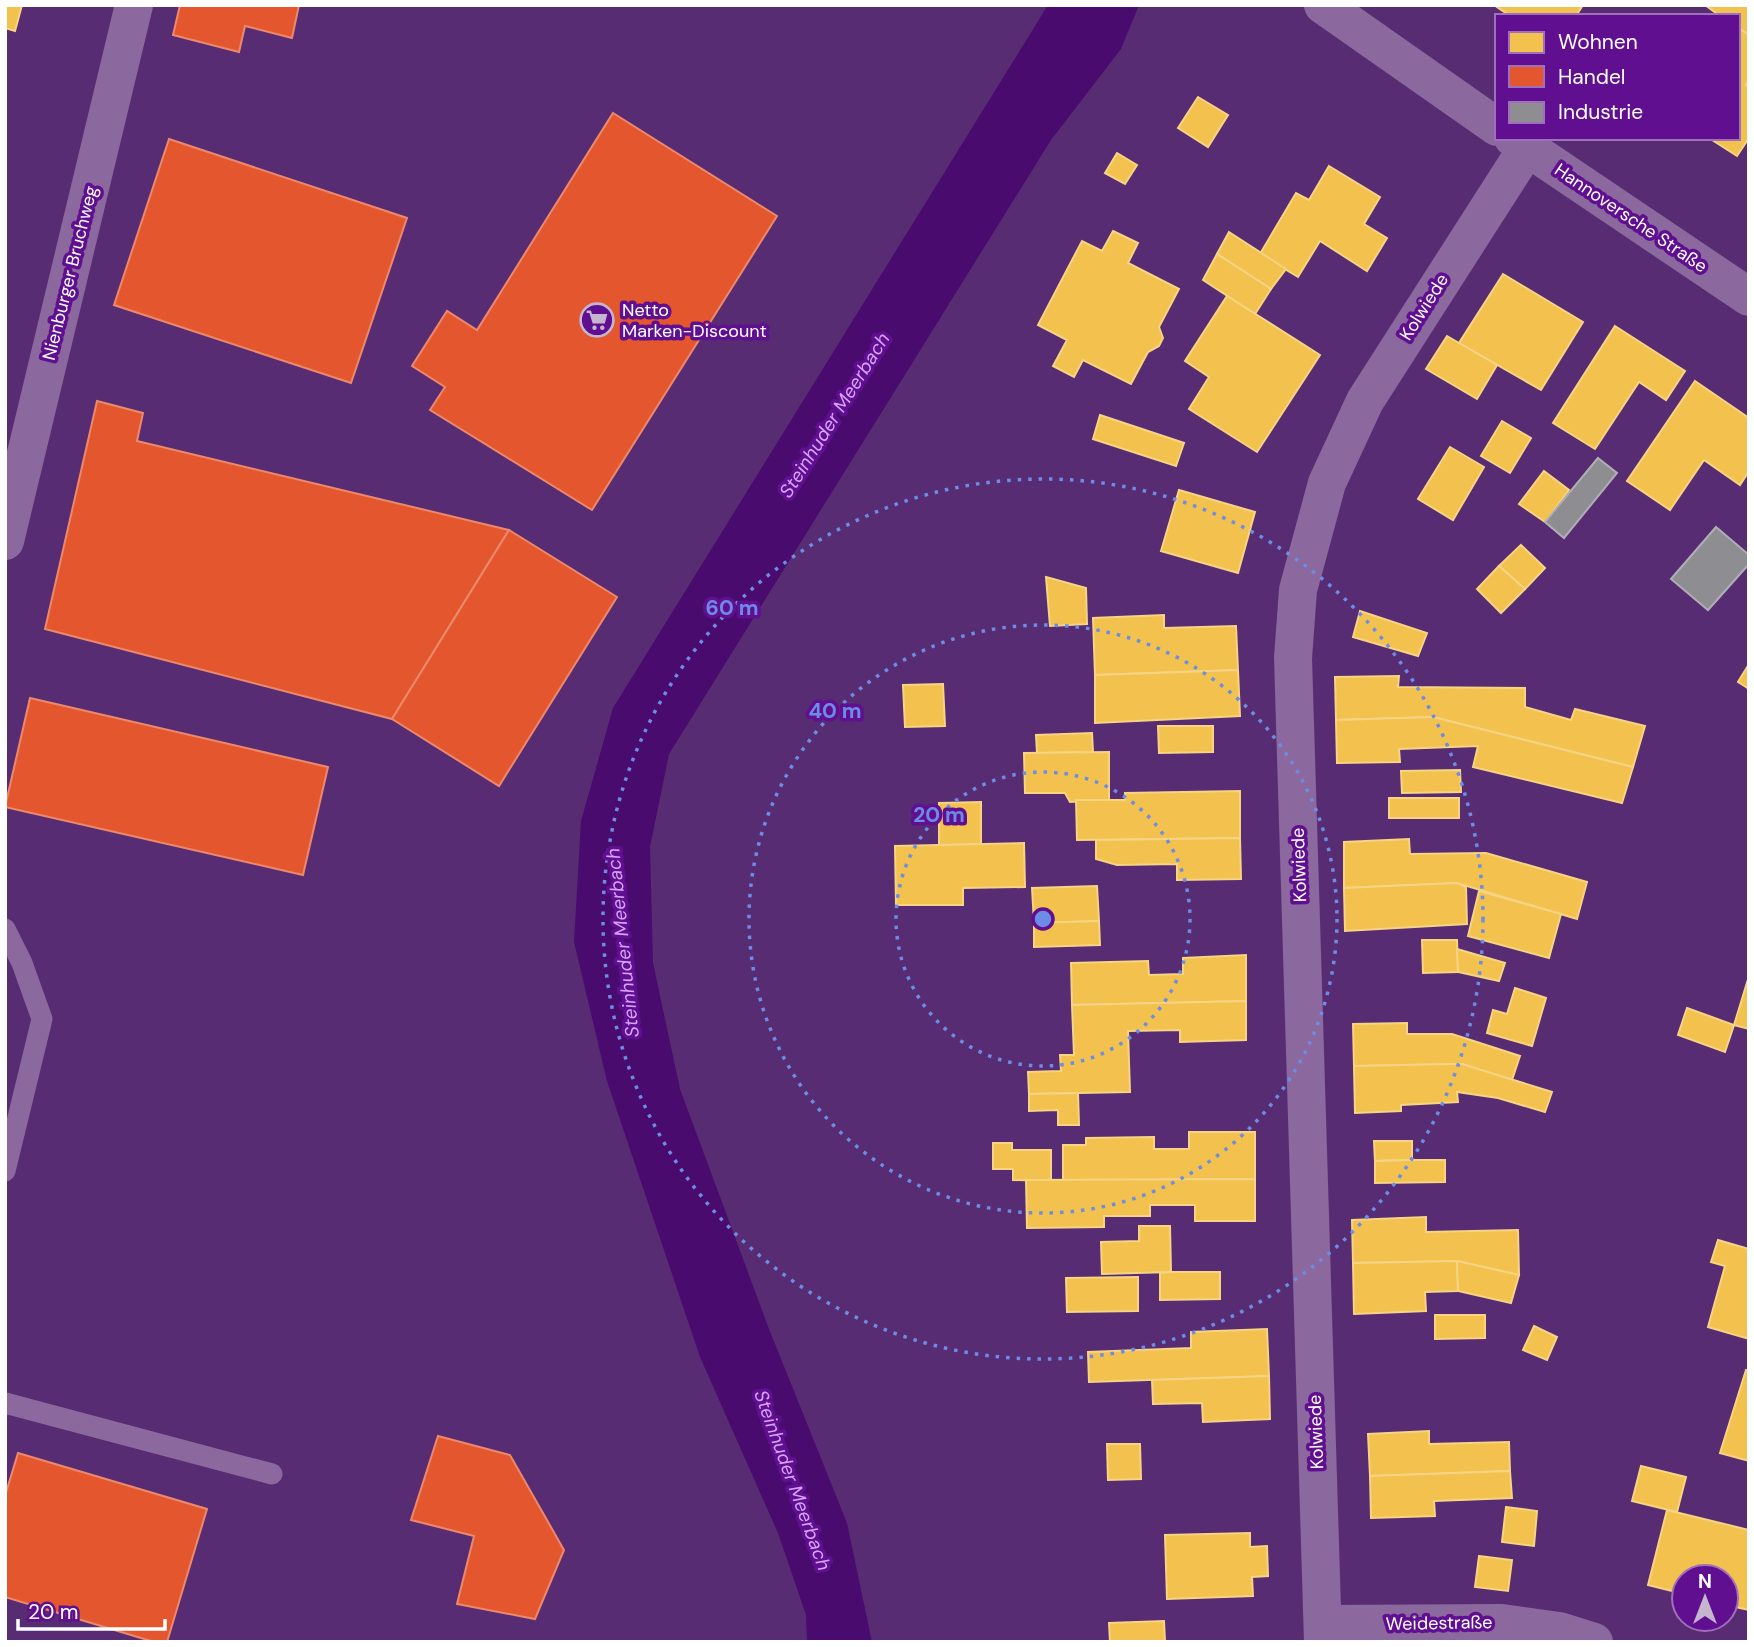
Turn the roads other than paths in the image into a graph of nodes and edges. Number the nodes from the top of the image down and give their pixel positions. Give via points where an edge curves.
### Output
1 (134, 5) edge
2 (1323, 5) edge
3 (1495, 126) edge
4 (1511, 140) edge
5 (1515, 140) edge
6 (1749, 297) edge
7 (5, 541) edge
8 (5, 929) edge
9 (5, 1171) edge
10 (5, 1404) edge
11 (272, 1474) dead end
12 (1323, 1633) edge
13 (1594, 1642) edge

1 - 7 street, Nienburger Bruchweg
2 - 3 street, Hannoversche Straße
4 - 12 street, Kolwiede via 1365,401 1328,483 1298,590 1293,658
5 - 6 street, Hannoversche Straße
8 - 9 lane via 42,1019
10 - 11 lane
12 - 13 street, Weidestraße via 1502,1622

